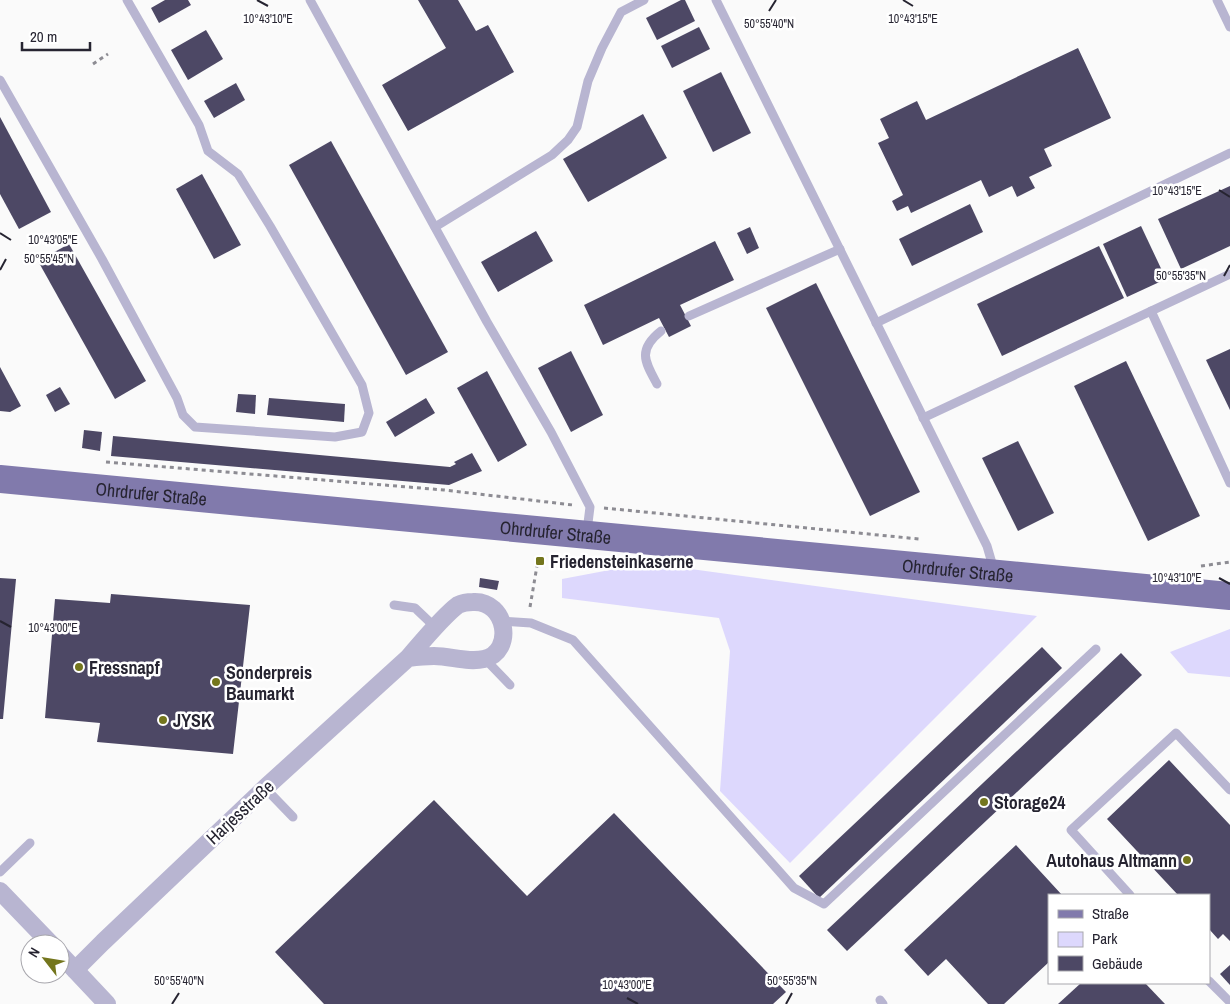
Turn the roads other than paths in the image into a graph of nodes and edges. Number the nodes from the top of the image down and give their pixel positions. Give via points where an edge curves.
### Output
1 (128, 0) edge
2 (310, 0) edge
3 (644, 0) edge
4 (716, 0) edge
5 (1217, 0) edge
6 (1230, 27) edge
7 (0, 80) edge
8 (1230, 153) edge
9 (435, 227) junction
10 (840, 249) junction
11 (1230, 274) edge
12 (1151, 311) junction
13 (689, 316) dead end
14 (876, 323) junction
15 (661, 331) dead end
16 (657, 384) dead end
17 (924, 418) junction
18 (0, 478) edge
19 (1230, 483) edge
20 (586, 534) junction
21 (995, 573) junction
22 (1230, 596) edge
23 (394, 605) dead end
24 (502, 621) junction
25 (436, 628) junction
26 (1096, 649) dead end
27 (408, 658) junction
28 (485, 659) junction
29 (510, 685) dead end
30 (265, 788) junction
31 (1230, 790) edge
32 (292, 817) dead end
33 (30, 843) dead end
34 (0, 872) edge
35 (0, 890) edge
36 (1129, 894) edge
37 (42, 934) edge
38 (70, 964) edge
39 (76, 970) junction
40 (1210, 982) edge
41 (1230, 1002) edge
42 (107, 1004) edge

1 - 7 lane via 199,126 208,150 238,174 362,385 369,413 362,432 335,437 195,427 183,415 102,258
2 - 9 lane
3 - 9 lane via 620,12 588,81 577,127 568,140 552,155
4 - 10 lane
5 - 6 lane
8 - 14 lane
9 - 20 lane via 590,507
10 - 13 lane
10 - 14 lane
11 - 12 lane
12 - 17 lane
12 - 19 lane
14 - 17 lane
15 - 16 lane via 645,353 646,363
17 - 21 lane via 987,546
18 - 20 main road, Ohrdrufer Straße
20 - 21 main road, Ohrdrufer Straße
21 - 22 main road, Ohrdrufer Straße
23 - 25 lane via 415,608
24 - 25 street, Harjesstraße via 490,605 471,602 460,604
24 - 26 lane via 527,622 573,640 794,888 824,904
24 - 28 street via 501,643 495,653
25 - 27 street, Harjesstraße
27 - 28 street
27 - 30 street, Harjesstraße
28 - 29 lane
30 - 32 lane
30 - 39 street, Harjesstraße
31 - 36 lane via 1176,733 1071,830
33 - 34 lane
35 - 37 street
38 - 39 street
39 - 42 street
40 - 41 lane

